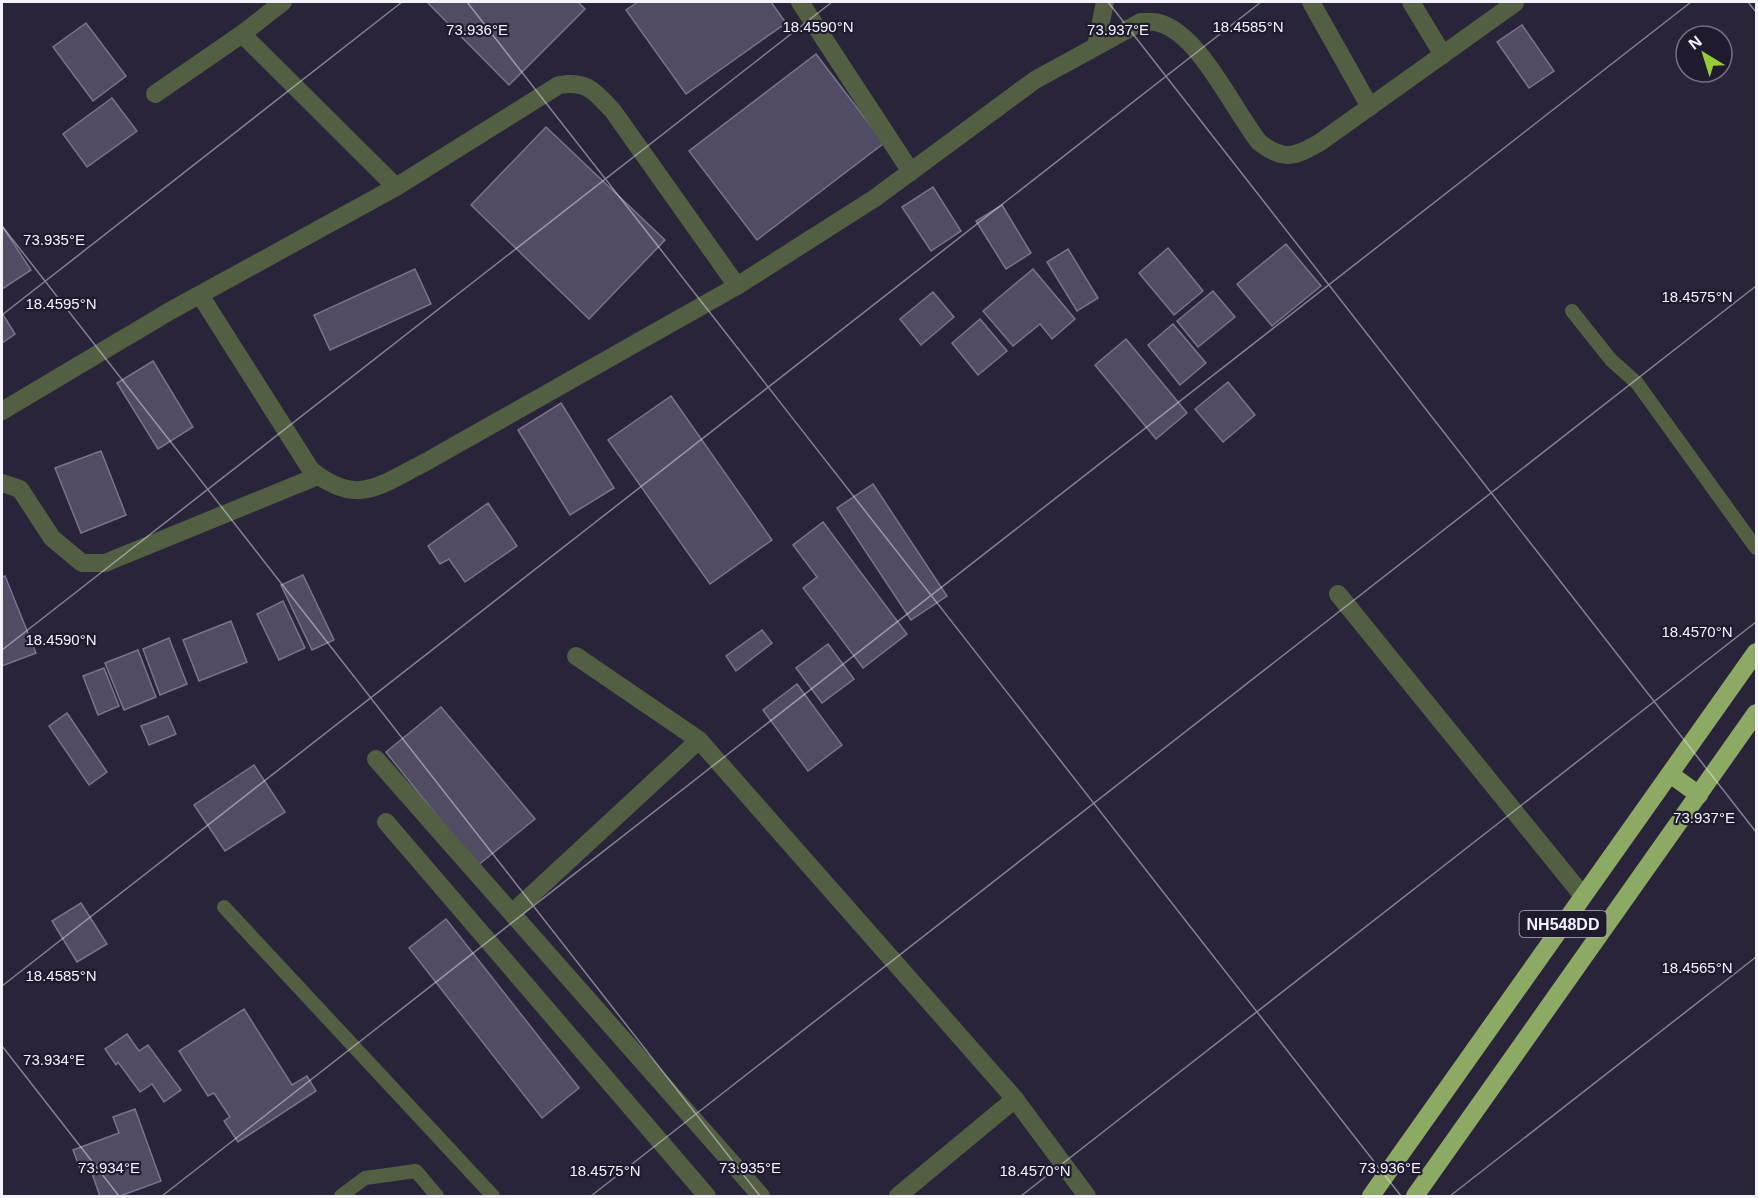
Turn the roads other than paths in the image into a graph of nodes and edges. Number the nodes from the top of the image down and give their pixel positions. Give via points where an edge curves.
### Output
1 (283, 2) edge
2 (800, 2) edge
3 (1105, 2) edge
4 (1311, 2) edge
5 (1411, 2) edge
6 (1515, 3) dead end
7 (242, 34) junction
8 (1096, 46) junction
9 (1443, 55) junction
10 (154, 94) dead end
11 (1370, 107) junction
12 (911, 172) junction
13 (396, 187) junction
14 (737, 286) junction
15 (200, 295) junction
16 (1572, 311) dead end
17 (2, 411) edge
18 (318, 476) junction
19 (2, 483) edge
20 (1756, 548) edge
21 (1338, 594) dead end
22 (1756, 652) edge
23 (576, 656) dead end
24 (1756, 714) edge
25 (699, 740) junction
26 (376, 759) dead end
27 (1670, 774) junction
28 (1699, 795) junction
29 (386, 822) dead end
30 (1583, 896) junction
31 (225, 907) dead end
32 (512, 913) junction
33 (1015, 1099) junction
34 (341, 1197) edge
35 (437, 1197) edge
36 (492, 1197) edge
37 (707, 1197) edge
38 (761, 1197) edge
39 (898, 1197) edge
40 (1087, 1197) edge
41 (1371, 1197) edge
42 (1415, 1197) edge

1 - 7 street
2 - 12 street
3 - 8 street
4 - 11 street
5 - 9 street
6 - 9 street
7 - 10 street
7 - 13 street
8 - 11 street via 1141,22 1160,23 1173,30 1194,46 1259,142 1285,156 1300,154
8 - 12 street via 1035,80
9 - 11 street
12 - 14 street
13 - 14 street via 559,85 576,82 593,91 613,111
13 - 15 street
14 - 18 street via 424,464 374,488 349,491
15 - 17 street
15 - 18 street via 300,455
16 - 20 lane via 1611,360 1636,383
18 - 19 street via 105,563 82,563 52,538 20,489
21 - 30 street
22 - 27 highway, NH548DD
23 - 25 street
24 - 28 highway, NH548DD
25 - 32 street
25 - 33 street
26 - 32 street
27 - 28 highway
27 - 30 highway, NH548DD
28 - 42 highway, NH548DD
29 - 37 street
30 - 41 highway, NH548DD
31 - 36 lane
32 - 38 street
33 - 39 street
33 - 40 street
34 - 35 lane via 365,1178 416,1171

